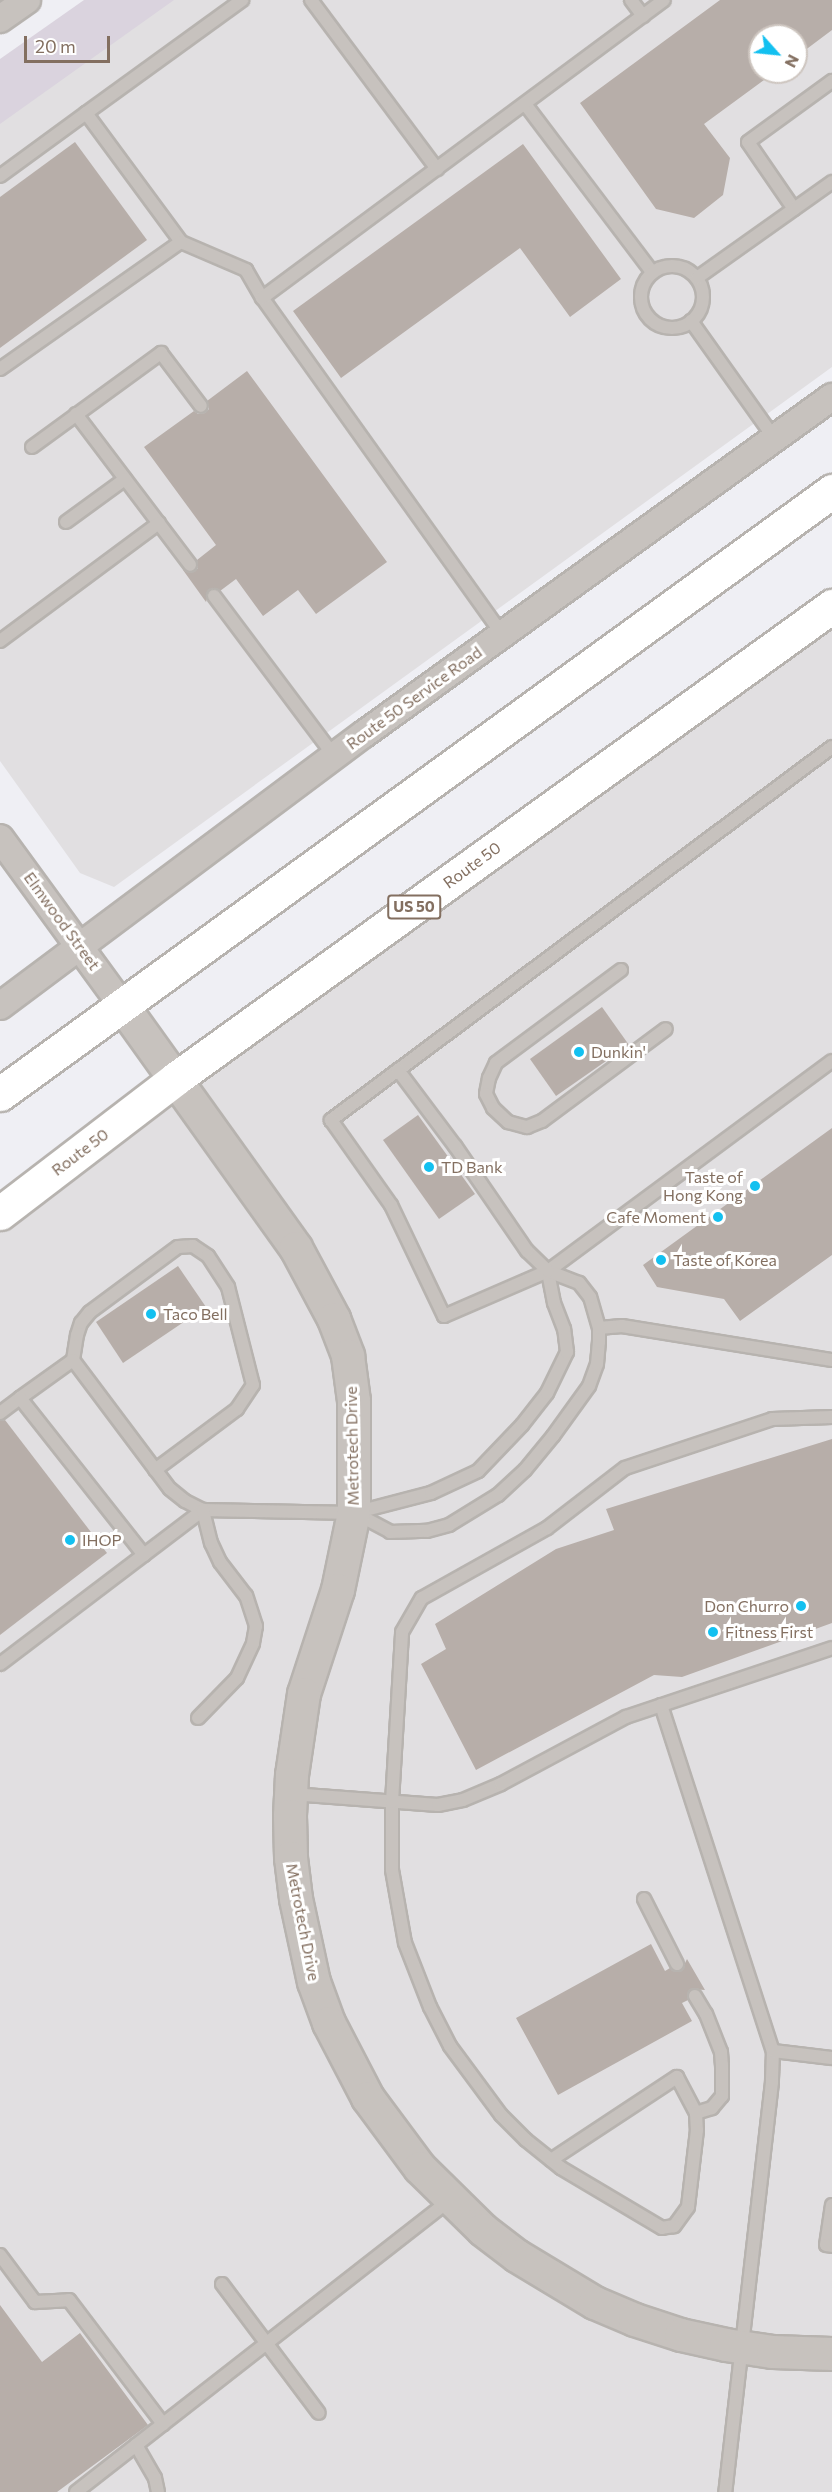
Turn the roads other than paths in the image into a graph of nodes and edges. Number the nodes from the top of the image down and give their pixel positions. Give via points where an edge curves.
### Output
1 (27, 0) edge
2 (242, 0) edge
3 (311, 0) edge
4 (631, 0) edge
5 (664, 0) edge
6 (643, 16) junction
7 (0, 20) edge
8 (832, 81) edge
9 (525, 104) junction
10 (86, 112) junction
11 (436, 169) junction
12 (0, 176) edge
13 (832, 182) edge
14 (794, 209) junction
15 (181, 242) junction
16 (652, 272) junction
17 (697, 278) junction
18 (262, 298) junction
19 (691, 321) junction
20 (0, 369) edge
21 (832, 397) edge
22 (201, 406) dead end
23 (76, 414) junction
24 (774, 438) junction
25 (32, 447) dead end
26 (125, 479) junction
27 (832, 491) edge
28 (66, 522) dead end
29 (159, 523) junction
30 (190, 565) dead end
31 (214, 596) dead end
32 (832, 606) edge
33 (502, 634) junction
34 (1, 638) edge
35 (832, 747) edge
36 (334, 756) junction
37 (0, 838) edge
38 (81, 945) junction
39 (621, 970) dead end
40 (122, 1005) junction
41 (0, 1006) edge
42 (666, 1029) dead end
43 (832, 1060) edge
44 (398, 1070) junction
45 (175, 1079) junction
46 (0, 1094) edge
47 (0, 1213) edge
48 (548, 1271) junction
49 (599, 1328) junction
50 (73, 1360) junction
51 (832, 1360) edge
52 (20, 1398) junction
53 (0, 1413) edge
54 (832, 1418) edge
55 (154, 1470) junction
56 (203, 1510) junction
57 (354, 1513) junction
58 (144, 1555) junction
59 (832, 1648) edge
60 (0, 1664) edge
61 (661, 1705) junction
62 (198, 1718) dead end
63 (291, 1794) junction
64 (392, 1802) junction
65 (644, 1899) dead end
66 (677, 1964) dead end
67 (695, 1996) dead end
68 (774, 2051) junction
69 (832, 2058) edge
70 (696, 2113) junction
71 (551, 2160) junction
72 (450, 2200) junction
73 (832, 2205) edge
74 (832, 2246) edge
75 (0, 2255) edge
76 (222, 2284) dead end
77 (267, 2343) junction
78 (740, 2347) junction
79 (832, 2354) edge
80 (320, 2413) dead end
81 (163, 2424) junction
82 (136, 2445) junction
83 (76, 2492) edge
84 (158, 2492) edge
85 (725, 2492) edge

1 - 7 street
2 - 10 lane
3 - 11 lane
4 - 6 lane
5 - 6 lane
6 - 9 lane
8 - 14 lane via 748,142
9 - 11 lane
9 - 16 lane
10 - 12 lane
10 - 15 lane
11 - 18 lane
13 - 14 lane
14 - 17 lane
15 - 18 lane via 246,270
15 - 20 lane
16 - 17 lane via 678,266
16 - 19 lane via 640,298 650,319 671,328
17 - 19 lane via 703,297 701,308
18 - 33 lane
19 - 24 lane
21 - 24 street, Route 50 Service Road
22 - 23 lane via 161,353
23 - 25 lane
23 - 26 lane
24 - 33 street, Route 50 Service Road
26 - 28 lane
26 - 29 lane
27 - 40 highway
29 - 30 lane
29 - 34 lane
31 - 36 lane
32 - 45 highway, Route 50 / US 50
33 - 36 street, Route 50 Service Road
35 - 44 lane
36 - 38 street, Route 50 Service Road
37 - 38 street, Elmwood Street
38 - 40 street, Elmwood Street
38 - 41 street, Route 50 Service Road
39 - 42 lane via 496,1063 486,1094 493,1108 508,1122 527,1127 542,1121
40 - 45 street, Metrotech Drive
40 - 46 highway
43 - 48 lane
44 - 48 lane via 527,1251
44 - 48 lane via 331,1120 391,1205 444,1316
45 - 47 highway, Route 50 / US 50
45 - 57 street, Metrotech Drive via 296,1248 334,1319 348,1356 354,1401
48 - 49 lane via 579,1282 590,1297
48 - 57 lane via 567,1353 547,1393 522,1425 478,1471 431,1493
49 - 51 lane via 622,1326
49 - 57 lane via 597,1364 589,1386 525,1470 498,1495 449,1525 426,1531 390,1532
50 - 52 lane
50 - 55 lane
50 - 55 lane via 77,1335 90,1312 178,1247 193,1246 208,1256 228,1287 253,1385 237,1409
52 - 53 lane
52 - 58 lane
54 - 64 lane via 772,1419 625,1468 548,1528 422,1598 402,1632
55 - 56 lane via 185,1502
56 - 57 lane
56 - 58 lane
56 - 62 lane via 211,1543 246,1596 256,1626 253,1643 237,1678
57 - 63 street, Metrotech Drive via 338,1590 304,1694
58 - 60 lane
59 - 61 lane
61 - 64 lane via 626,1717 463,1800 438,1805
61 - 68 lane
63 - 64 lane
63 - 72 street, Metrotech Drive via 291,1858 296,1899 314,1982 329,2023 368,2098 392,2133
64 - 71 lane via 392,1870 405,1943 430,2007 474,2081 501,2115
65 - 66 lane
67 - 70 lane via 706,2014 722,2065 722,2096 712,2108
68 - 69 lane
68 - 78 lane
70 - 71 lane via 677,2077
70 - 71 lane via 698,2130 688,2207 674,2226 662,2228 635,2215
72 - 77 lane
72 - 78 street, Metrotech Drive via 517,2256 595,2303 681,2335
73 - 74 lane via 826,2245
75 - 81 lane via 35,2302 69,2300
76 - 77 lane
77 - 80 lane
77 - 81 lane
78 - 79 street, Metrotech Drive
78 - 85 lane
81 - 82 lane
82 - 83 lane
82 - 84 lane via 155,2478

